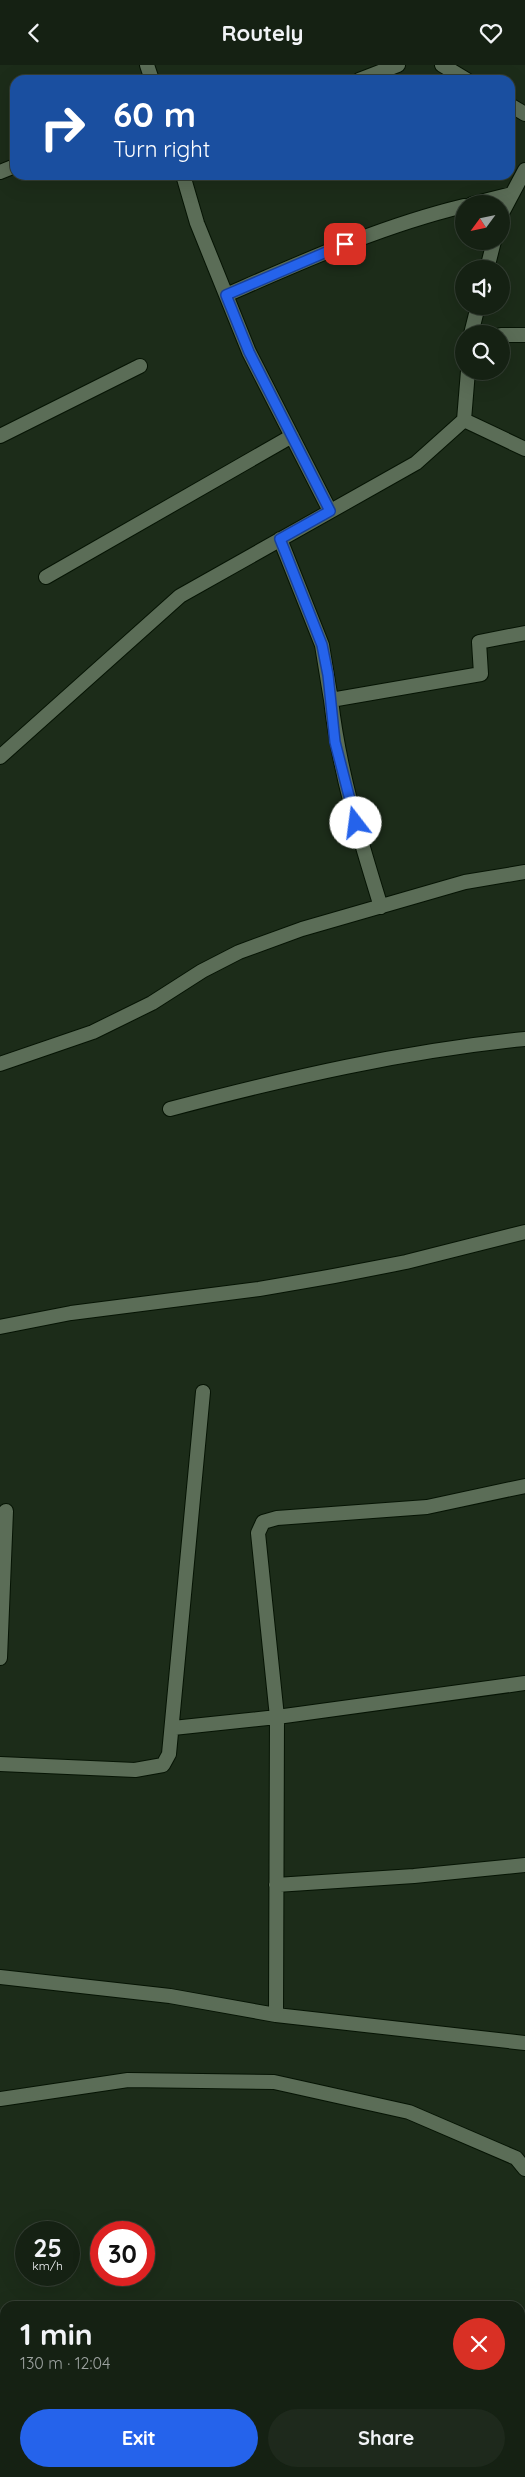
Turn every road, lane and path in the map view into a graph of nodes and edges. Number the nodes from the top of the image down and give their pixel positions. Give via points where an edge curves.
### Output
1 (398, 65) edge
2 (442, 65) edge
3 (372, 75) edge
4 (459, 75) edge
5 (525, 170) edge
6 (184, 180) edge
7 (512, 194) junction
8 (508, 195) edge
9 (510, 198) edge
10 (455, 208) edge
11 (226, 295) junction
12 (510, 335) edge
13 (525, 335) edge
14 (140, 367) dead end
15 (467, 380) edge
16 (464, 421) junction
17 (0, 436) edge
18 (292, 436) junction
19 (525, 449) edge
20 (330, 511) junction
21 (280, 539) junction
22 (46, 577) dead end
23 (525, 633) edge
24 (331, 700) junction
25 (0, 757) edge
26 (525, 872) edge
27 (381, 907) junction
28 (525, 1039) edge
29 (0, 1064) edge
30 (170, 1109) dead end
31 (525, 1232) edge
32 (0, 1327) edge
33 (203, 1392) dead end
34 (525, 1486) edge
35 (6, 1511) dead end
36 (0, 1658) edge
37 (525, 1683) edge
38 (277, 1717) junction
39 (173, 1728) junction
40 (0, 1764) edge
41 (525, 1865) edge
42 (276, 1885) junction
43 (0, 1977) edge
44 (276, 2015) junction
45 (525, 2043) edge
46 (0, 2099) edge
47 (525, 2169) edge

1 - 3 street
2 - 4 street
5 - 7 street
6 - 11 street via 197,223
7 - 8 street
7 - 9 street
10 - 11 street via 362,237
11 - 18 street via 249,352
12 - 13 street
14 - 17 street
15 - 16 street
16 - 19 street
16 - 20 street via 416,463
18 - 20 street
18 - 22 street
20 - 21 street
21 - 24 street via 322,645
21 - 25 street via 180,596
23 - 24 street via 480,642 481,674
24 - 27 street via 335,742
26 - 27 street via 465,882
27 - 29 street via 302,929 239,952 152,1003 93,1032
28 - 30 street via 453,1047 283,1079
31 - 32 street via 361,1271 258,1289 71,1313
33 - 39 street
34 - 38 street via 427,1507 277,1518 264,1522 258,1533
35 - 36 street
37 - 38 street
38 - 39 street
38 - 42 street
39 - 40 street via 169,1754 162,1765 148,1769
41 - 42 street
42 - 44 street
43 - 44 street via 170,1996
44 - 45 street
46 - 47 street via 128,2080 274,2082 409,2112 516,2158

